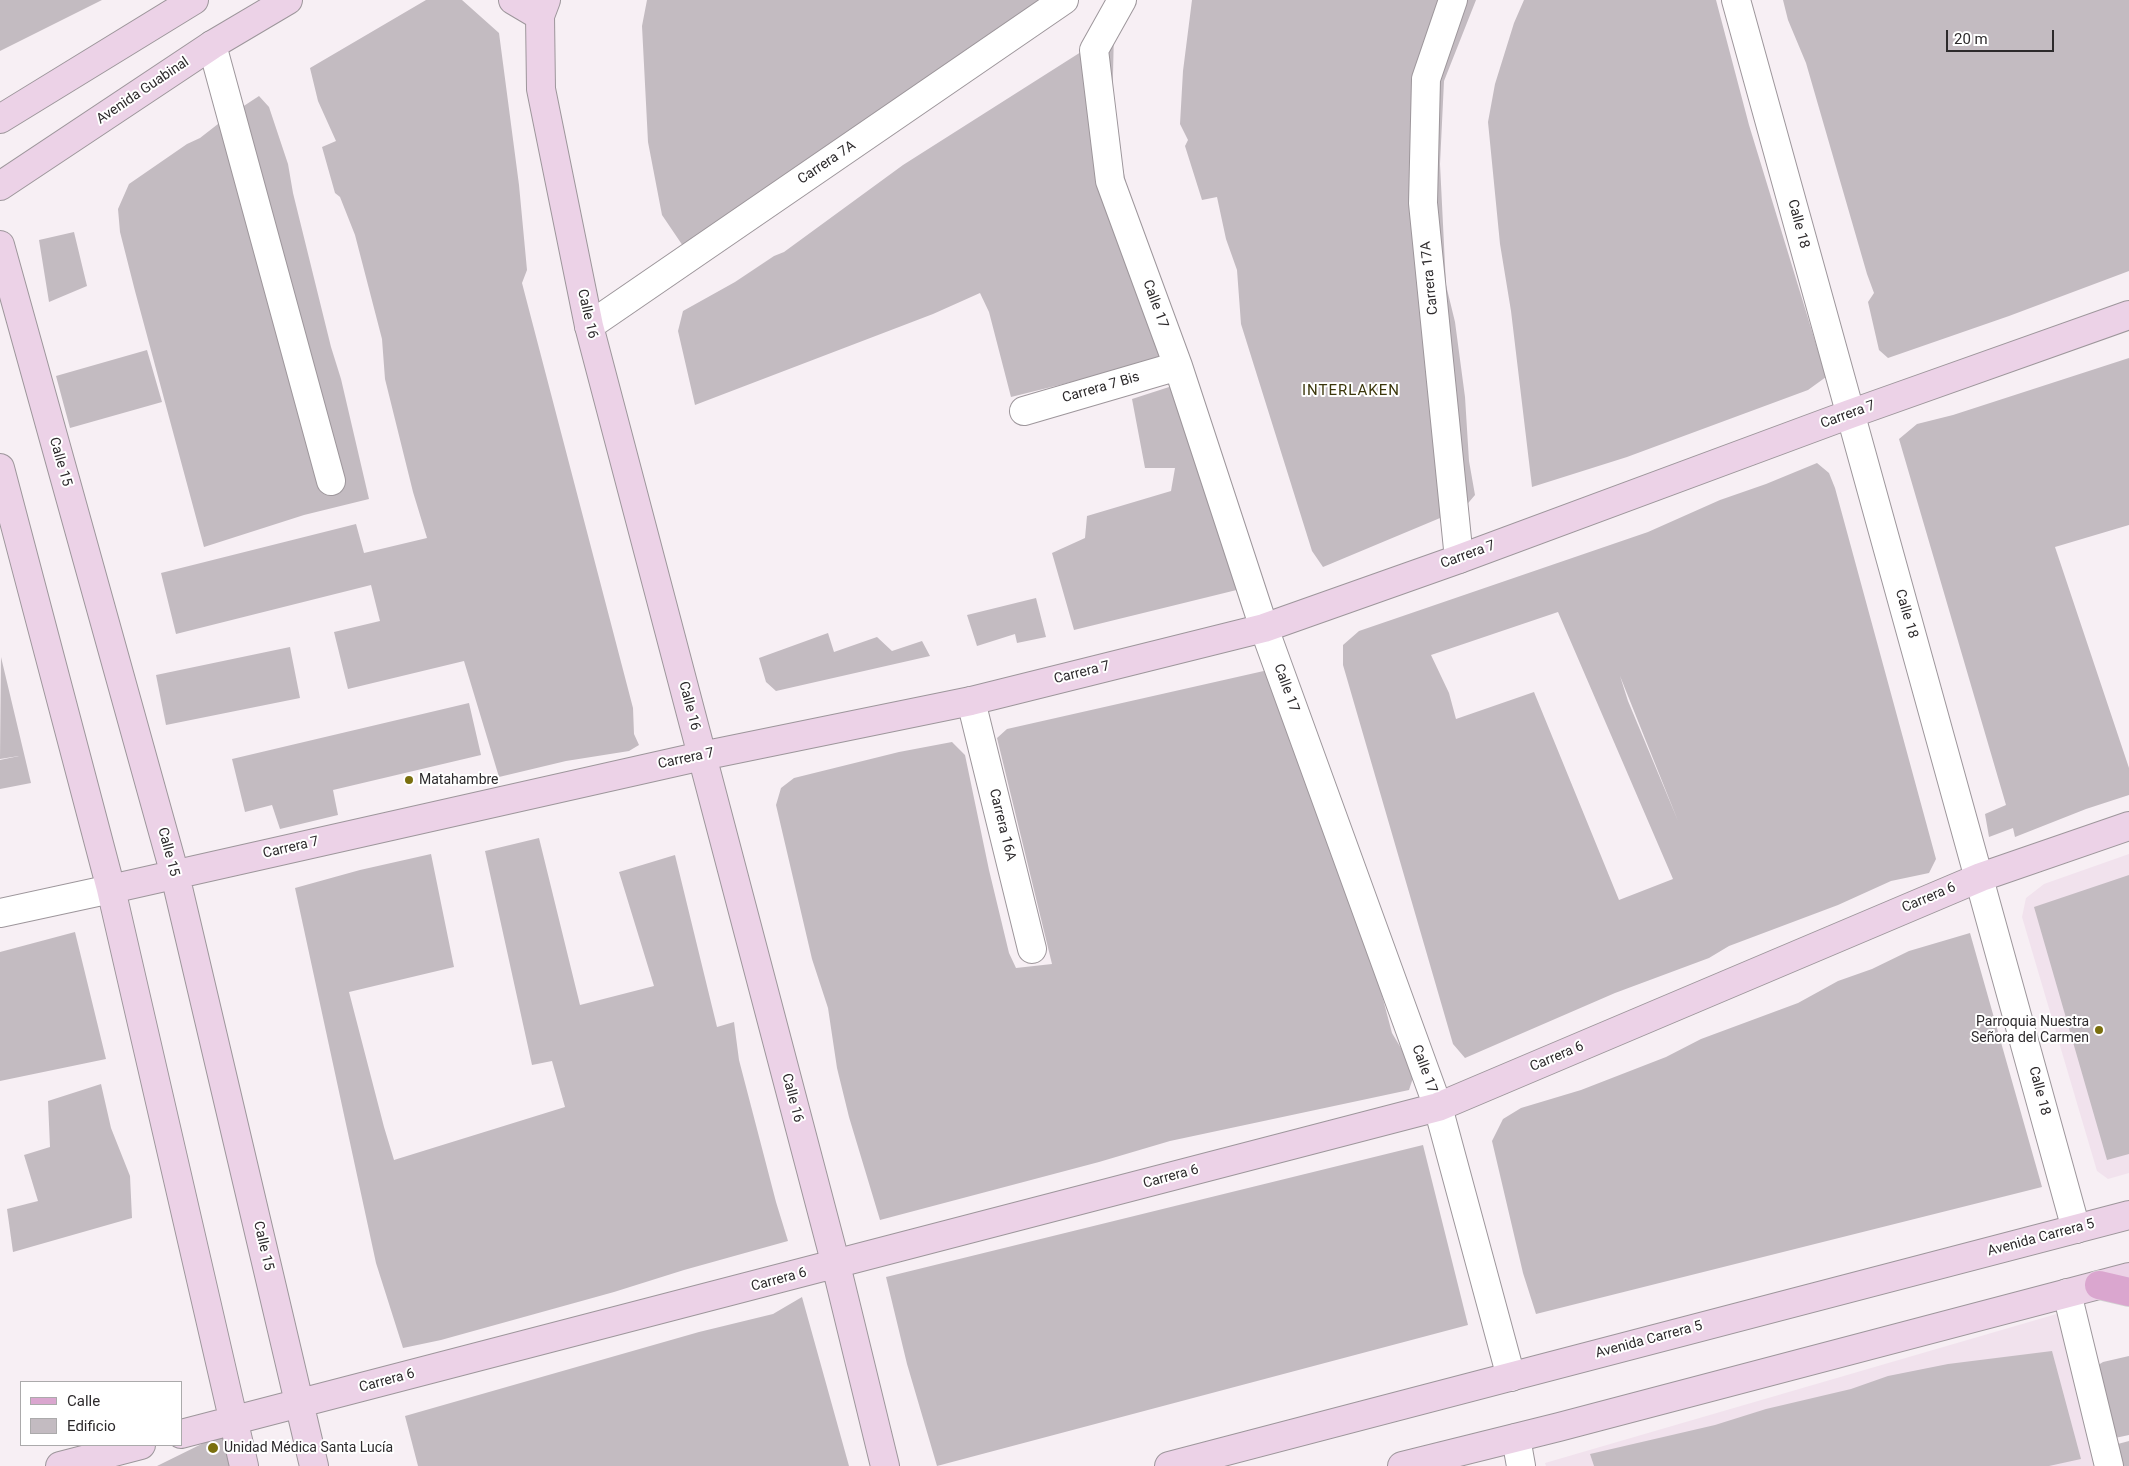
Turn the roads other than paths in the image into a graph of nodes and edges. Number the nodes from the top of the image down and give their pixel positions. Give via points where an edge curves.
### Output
1 (194, 0) edge
2 (288, 0) edge
3 (513, 0) edge
4 (1064, 0) edge
5 (1122, 0) edge
6 (1453, 0) edge
7 (1736, 0) edge
8 (543, 8) edge
9 (212, 45) junction
10 (0, 119) edge
11 (0, 186) edge
12 (0, 245) edge
13 (2129, 315) edge
14 (589, 326) junction
15 (1178, 366) junction
16 (1024, 411) dead end
17 (1850, 414) junction
18 (0, 468) edge
19 (331, 481) dead end
20 (1459, 559) junction
21 (1264, 628) junction
22 (971, 701) junction
23 (702, 756) junction
24 (2129, 826) edge
25 (175, 875) junction
26 (1981, 877) junction
27 (111, 889) junction
28 (0, 913) edge
29 (1032, 949) dead end
30 (1438, 1107) junction
31 (2129, 1215) edge
32 (2076, 1229) junction
33 (836, 1265) junction
34 (2129, 1276) edge
35 (2099, 1285) junction
36 (2129, 1292) edge
37 (2067, 1293) junction
38 (1511, 1377) junction
39 (300, 1404) junction
40 (235, 1420) junction
41 (182, 1434) edge
42 (1516, 1438) junction
43 (137, 1446) edge
44 (60, 1466) edge
45 (244, 1466) edge
46 (314, 1466) edge
47 (885, 1466) edge
48 (1169, 1466) edge
49 (1402, 1466) edge
50 (1521, 1466) edge
51 (2109, 1466) edge

1 - 10 main road
2 - 9 main road, Avenida Guabinal
3 - 8 main road
4 - 14 street, Carrera 7A
5 - 15 street, Calle 17 via 1094,50 1110,180
6 - 20 street, Carrera 17A via 1426,79 1423,203
7 - 17 street, Calle 18
8 - 14 main road, Calle 16 via 541,88
9 - 11 main road, Avenida Guabinal
9 - 19 street
12 - 25 main road, Calle 15
13 - 17 main road, Carrera 7
14 - 23 main road, Calle 16
15 - 16 street, Carrera 7 Bis
15 - 21 street, Calle 17
17 - 20 main road, Carrera 7
17 - 26 street, Calle 18
18 - 27 main road
20 - 21 main road, Carrera 7
21 - 22 main road, Carrera 7
21 - 30 street, Calle 17
22 - 23 main road, Carrera 7
22 - 29 street, Carrera 16A
23 - 25 main road, Carrera 7
23 - 33 main road, Calle 16
24 - 26 main road, Carrera 6
25 - 27 main road, Carrera 7
25 - 39 main road, Calle 15
26 - 30 main road, Carrera 6
26 - 32 street, Calle 18
27 - 28 street, Carrera 7
27 - 40 main road
30 - 33 main road, Carrera 6
30 - 38 street, Calle 17
31 - 32 main road, Avenida Carrera 5
32 - 38 main road, Avenida Carrera 5
33 - 39 main road, Carrera 6
33 - 47 main road, Calle 16
34 - 35 main road
35 - 36 main road
35 - 37 main road
37 - 42 main road
37 - 51 street
38 - 48 main road, Avenida Carrera 5
39 - 40 main road, Carrera 6
39 - 46 main road, Calle 15
40 - 41 main road, Carrera 6
40 - 45 main road
42 - 49 main road
42 - 50 street
43 - 44 main road

